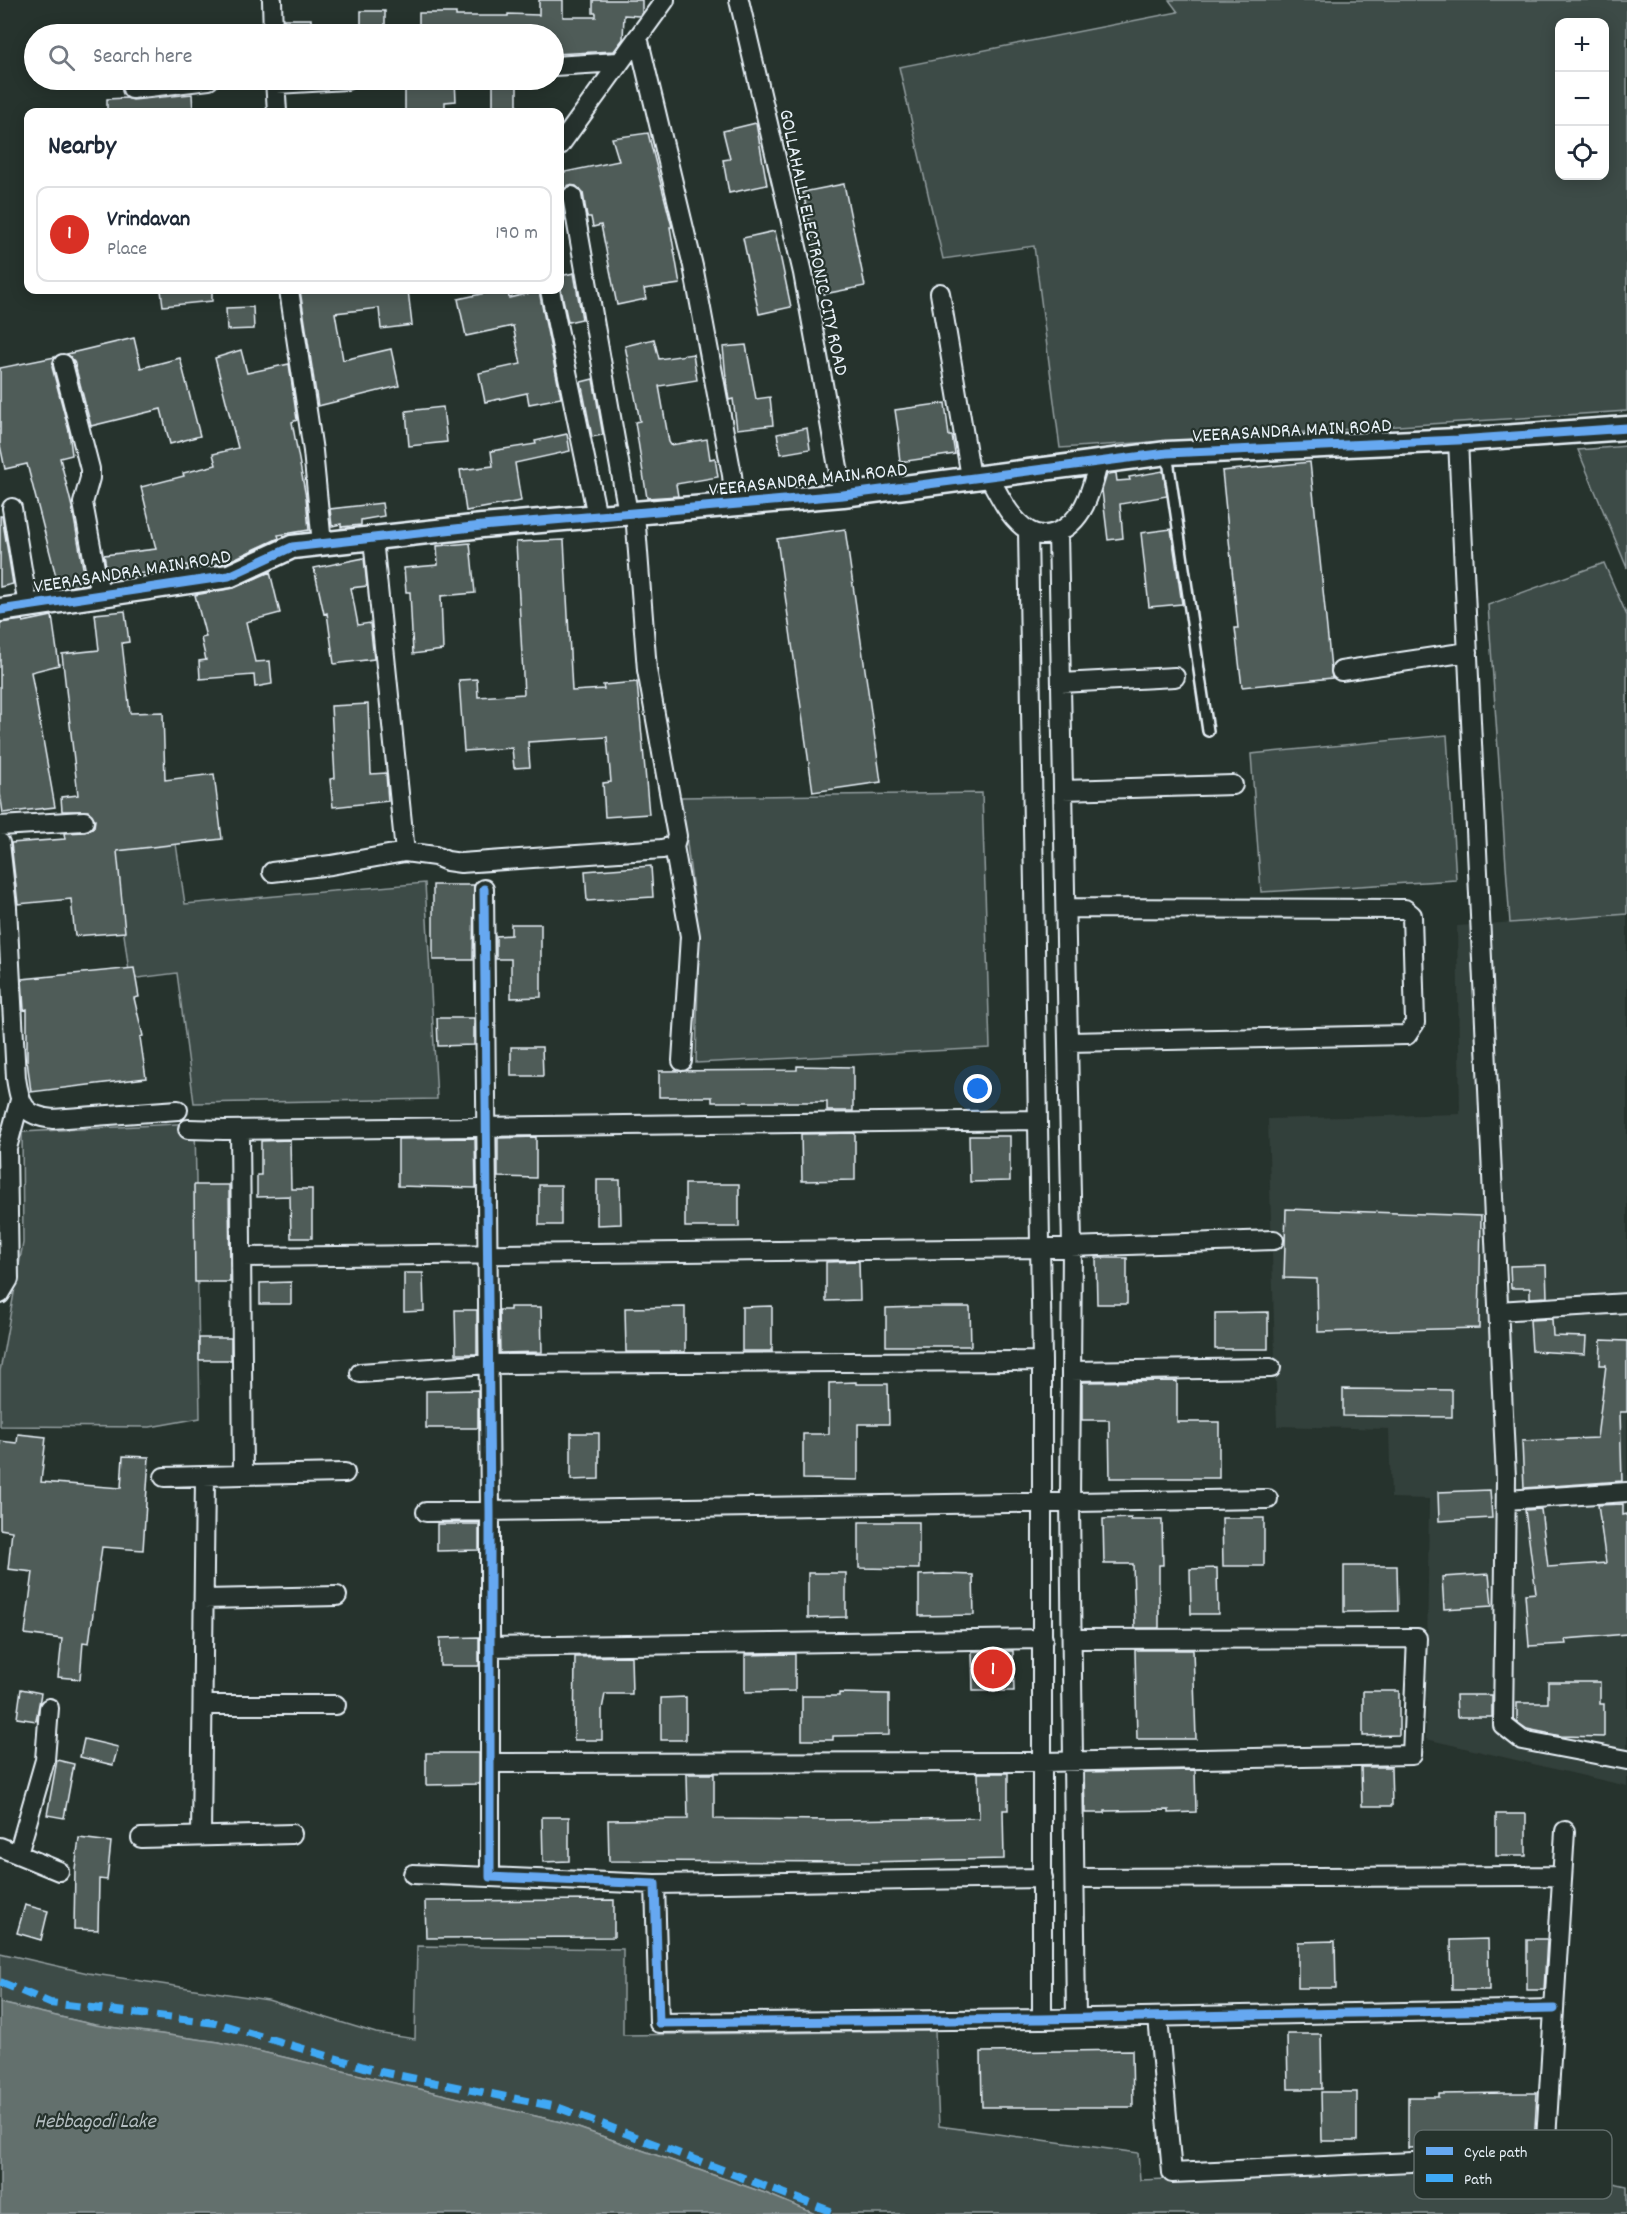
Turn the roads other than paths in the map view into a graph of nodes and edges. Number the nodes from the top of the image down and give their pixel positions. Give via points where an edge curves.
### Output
1 (272, 0) edge
2 (665, 0) edge
3 (738, 0) edge
4 (273, 24) edge
5 (638, 37) junction
6 (618, 62) junction
7 (564, 65) edge
8 (276, 90) edge
9 (277, 108) edge
10 (564, 139) edge
11 (572, 196) dead end
12 (940, 293) dead end
13 (290, 294) edge
14 (551, 294) edge
15 (63, 363) dead end
16 (1627, 428) edge
17 (1458, 440) junction
18 (1167, 453) junction
19 (1099, 460) junction
20 (979, 476) junction
21 (843, 495) junction
22 (735, 504) junction
23 (12, 508) dead end
24 (632, 513) junction
25 (597, 516) junction
26 (1029, 531) junction
27 (1058, 532) junction
28 (373, 539) junction
29 (322, 544) junction
30 (100, 595) junction
31 (28, 606) junction
32 (0, 610) edge
33 (1468, 652) junction
34 (1031, 664) junction
35 (1060, 664) junction
36 (1341, 671) dead end
37 (1175, 677) dead end
38 (1061, 683) junction
39 (1208, 731) dead end
40 (1233, 785) dead end
41 (1063, 790) junction
42 (84, 821) dead end
43 (0, 826) edge
44 (0, 843) edge
45 (674, 846) junction
46 (405, 852) junction
47 (272, 872) dead end
48 (484, 889) dead end
49 (1066, 908) junction
50 (1068, 1042) junction
51 (682, 1061) dead end
52 (20, 1100) junction
53 (178, 1110) dead end
54 (1038, 1120) junction
55 (486, 1127) junction
56 (188, 1129) dead end
57 (240, 1130) junction
58 (1274, 1240) dead end
59 (1072, 1247) junction
60 (1041, 1248) junction
61 (488, 1254) junction
62 (242, 1257) junction
63 (0, 1294) edge
64 (1627, 1303) edge
65 (1498, 1311) junction
66 (1042, 1360) junction
67 (489, 1364) junction
68 (1271, 1368) dead end
69 (1071, 1371) junction
70 (360, 1373) dead end
71 (345, 1473) dead end
72 (243, 1475) junction
73 (206, 1476) junction
74 (164, 1477) dead end
75 (1627, 1492) edge
76 (1268, 1498) dead end
77 (1506, 1500) junction
78 (1044, 1502) junction
79 (1070, 1502) junction
80 (490, 1511) junction
81 (426, 1512) dead end
82 (337, 1596) dead end
83 (204, 1599) junction
84 (1043, 1639) junction
85 (1072, 1639) junction
86 (490, 1647) junction
87 (203, 1705) junction
88 (336, 1705) dead end
89 (49, 1708) dead end
90 (1627, 1760) edge
91 (1043, 1762) junction
92 (1073, 1762) junction
93 (491, 1763) junction
94 (1565, 1831) dead end
95 (292, 1834) dead end
96 (201, 1836) junction
97 (141, 1838) dead end
98 (0, 1847) edge
99 (18, 1854) junction
100 (59, 1871) dead end
101 (413, 1874) dead end
102 (1562, 1876) junction
103 (490, 1877) junction
104 (1043, 1878) junction
105 (1075, 1878) junction
106 (655, 1884) junction
107 (1554, 2009) junction
108 (1158, 2017) junction
109 (1076, 2018) junction
110 (1042, 2019) junction
111 (1547, 2130) edge
112 (1414, 2162) edge

1 - 4 street
2 - 5 street
3 - 21 street, GOLLAHALLI ELECTRONIC CITY ROAD via 803,273
5 - 6 street
5 - 22 street via 693,266
6 - 7 street
6 - 10 street
8 - 9 street
11 - 24 street
12 - 20 street
13 - 29 street via 313,451
14 - 25 street
15 - 30 street via 90,469 83,503
16 - 17 street, VEERASANDRA MAIN ROAD
17 - 18 street, VEERASANDRA MAIN ROAD
17 - 33 street
18 - 19 street, VEERASANDRA MAIN ROAD
18 - 39 lane
19 - 20 street, VEERASANDRA MAIN ROAD
19 - 27 street via 1092,489 1080,514
20 - 21 street, VEERASANDRA MAIN ROAD
20 - 26 street
21 - 22 street, VEERASANDRA MAIN ROAD
22 - 24 street, VEERASANDRA MAIN ROAD
23 - 31 street
24 - 25 street, VEERASANDRA MAIN ROAD
24 - 45 street via 647,670 677,836
25 - 28 street, VEERASANDRA MAIN ROAD
26 - 27 street via 1038,535
26 - 34 street
27 - 35 street
28 - 29 street, VEERASANDRA MAIN ROAD
28 - 46 street
29 - 30 street, VEERASANDRA MAIN ROAD via 292,548 229,576
30 - 31 street, VEERASANDRA MAIN ROAD
31 - 32 street, VEERASANDRA MAIN ROAD
33 - 36 street
33 - 65 street
34 - 35 street
34 - 54 street
35 - 38 street
37 - 38 street
38 - 41 street
40 - 41 street
41 - 49 street
42 - 43 street
44 - 52 street
45 - 46 street via 460,863
45 - 51 street via 690,936
46 - 47 street
48 - 55 street
49 - 50 street
49 - 50 street via 1405,909 1412,915 1414,1011 1414,1023 1407,1035
50 - 59 street
52 - 53 street via 40,1118 53,1119
52 - 63 street via 8,1148 9,1279
54 - 55 street
54 - 60 street
55 - 57 street
55 - 61 street
56 - 57 street
57 - 62 street
58 - 59 street
59 - 60 street
59 - 69 street
60 - 61 street
60 - 66 street
61 - 62 street
61 - 67 street
62 - 72 street
64 - 65 street
65 - 77 street
66 - 67 street
66 - 78 street
67 - 70 street
67 - 80 street
68 - 69 street
69 - 79 street
71 - 72 street
72 - 73 street
73 - 74 street
73 - 83 street
75 - 77 street
76 - 79 street
77 - 90 street via 1503,1725 1522,1740
78 - 79 street
78 - 80 street
78 - 84 street
79 - 85 street
80 - 81 street
80 - 86 street
82 - 83 street
83 - 87 street
84 - 86 street
84 - 91 street
85 - 92 street
85 - 92 street via 1417,1638 1412,1755
86 - 93 street
87 - 88 street
87 - 96 street
89 - 99 street via 45,1760
91 - 92 street
91 - 93 street
91 - 104 street
92 - 105 street
93 - 103 street
94 - 102 street
95 - 96 street
96 - 97 street
98 - 99 street
99 - 100 street
101 - 103 street
102 - 105 street
102 - 107 street
103 - 106 street
104 - 106 street
104 - 110 street
105 - 109 street
106 - 110 street via 659,2023
107 - 108 street
107 - 111 street
108 - 109 street
108 - 112 street via 1172,2173
109 - 110 street

